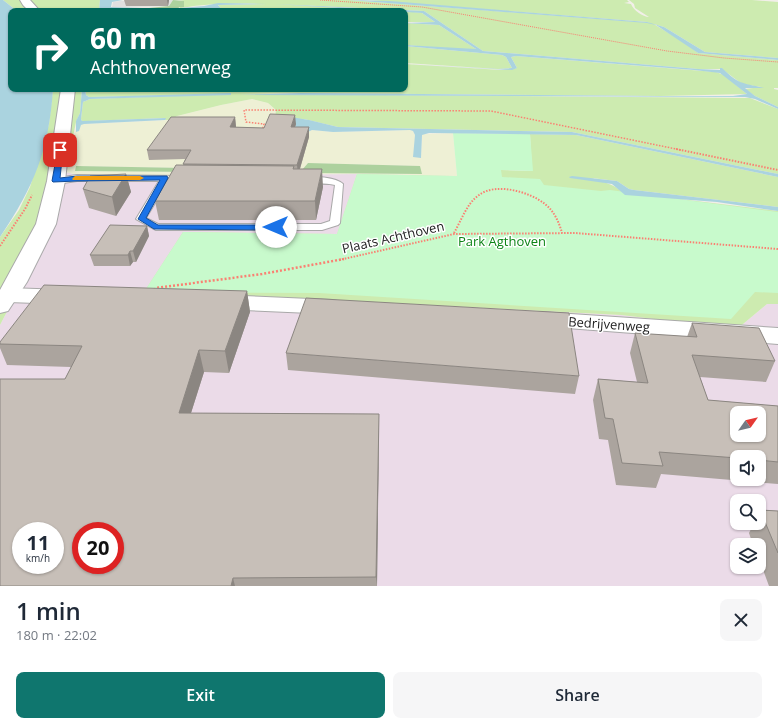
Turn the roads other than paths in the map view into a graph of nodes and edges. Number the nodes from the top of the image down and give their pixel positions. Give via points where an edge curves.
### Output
1 (25, 0) edge
2 (32, 8) edge
3 (68, 92) edge
4 (165, 178) junction
5 (196, 178) edge
6 (297, 180) edge
7 (56, 181) junction
8 (84, 297) edge
9 (4, 300) edge
10 (200, 301) edge
11 (357, 308) edge
12 (522, 318) edge
13 (778, 336) edge

1 - 2 street
3 - 7 street
4 - 5 lane
4 - 6 lane via 141,219 156,227 322,228 335,223 339,184 328,180
4 - 7 lane via 77,178
7 - 9 street via 42,233
8 - 9 street
10 - 11 street
12 - 13 street, Bedrijvenweg

